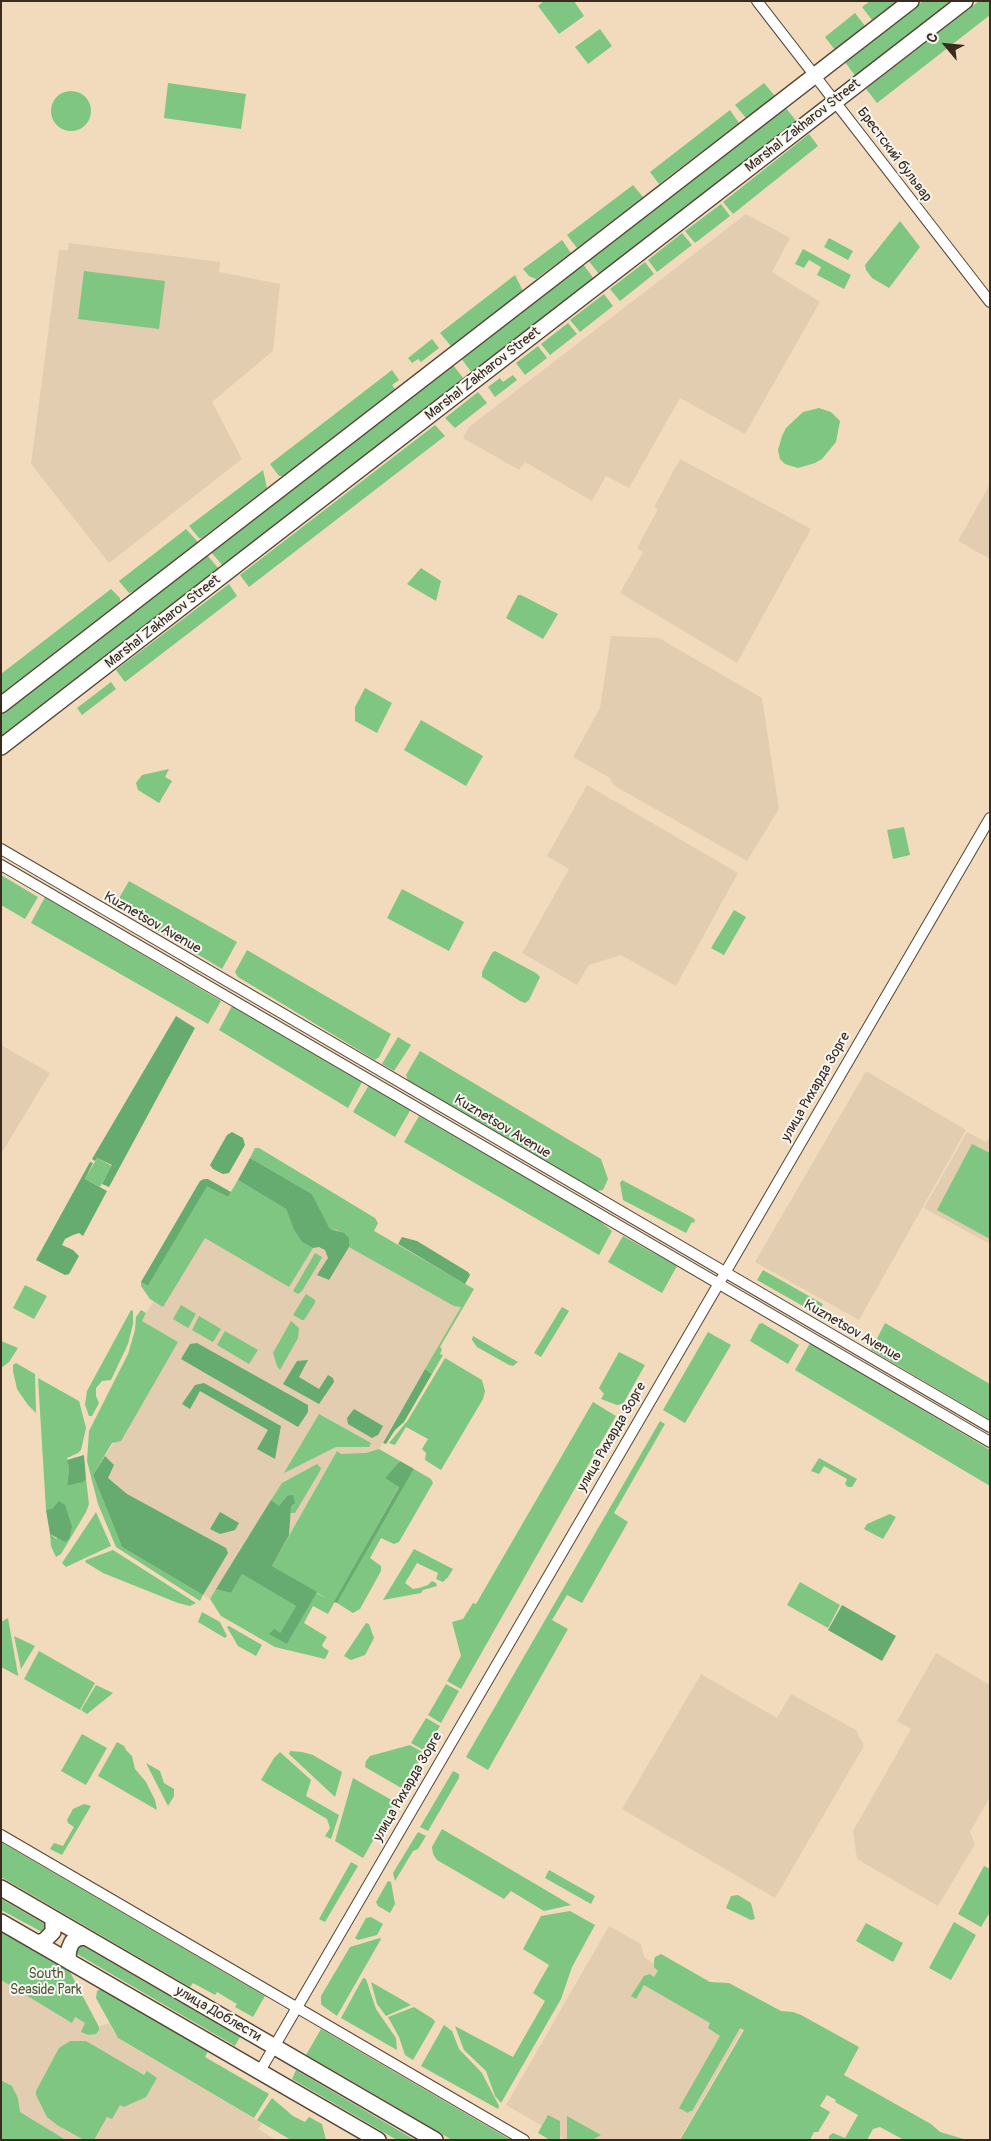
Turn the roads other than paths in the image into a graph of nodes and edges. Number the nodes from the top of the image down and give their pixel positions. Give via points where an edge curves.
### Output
1 (757, 1) edge
2 (911, 1) edge
3 (965, 1) edge
4 (815, 76) junction
5 (836, 101) junction
6 (990, 302) edge
7 (1, 704) edge
8 (1, 747) edge
9 (990, 818) edge
10 (1, 849) edge
11 (1, 865) edge
12 (724, 1272) junction
13 (717, 1283) junction
14 (990, 1427) edge
15 (990, 1442) edge
16 (1, 1835) edge
17 (1, 1888) edge
18 (53, 1918) junction
19 (1, 1922) edge
20 (85, 1937) junction
21 (37, 1943) junction
22 (70, 1962) junction
23 (296, 2007) junction
24 (274, 2046) junction
25 (260, 2071) junction
26 (378, 2140) edge
27 (435, 2140) edge
28 (524, 2140) edge

1 - 4 street, Брестский бульвар
2 - 4 street
3 - 5 street, Marshal Zakharov Street
4 - 5 street, Брестский бульвар
4 - 7 street
5 - 6 street, Брестский бульвар
5 - 8 street, Marshal Zakharov Street
9 - 12 street, улица Рихарда Зорге
10 - 12 street, Kuznetsov Avenue
11 - 13 street, Kuznetsov Avenue
12 - 13 street, улица Рихарда Зорге
12 - 14 street, Kuznetsov Avenue
13 - 15 street, Kuznetsov Avenue
13 - 23 street, улица Рихарда Зорге
16 - 23 street
17 - 18 street, улица Доблести
18 - 20 street, улица Доблести
18 - 21 street via 53,1932
19 - 21 street, улица Доблести
20 - 22 street via 78,1938 69,1948
20 - 24 street, улица Доблести
21 - 22 street, улица Доблести
22 - 25 street, улица Доблести
23 - 24 street, улица Рихарда Зорге
23 - 28 street
24 - 25 street, улица Рихарда Зорге
24 - 27 street, улица Доблести
25 - 26 street, улица Доблести

